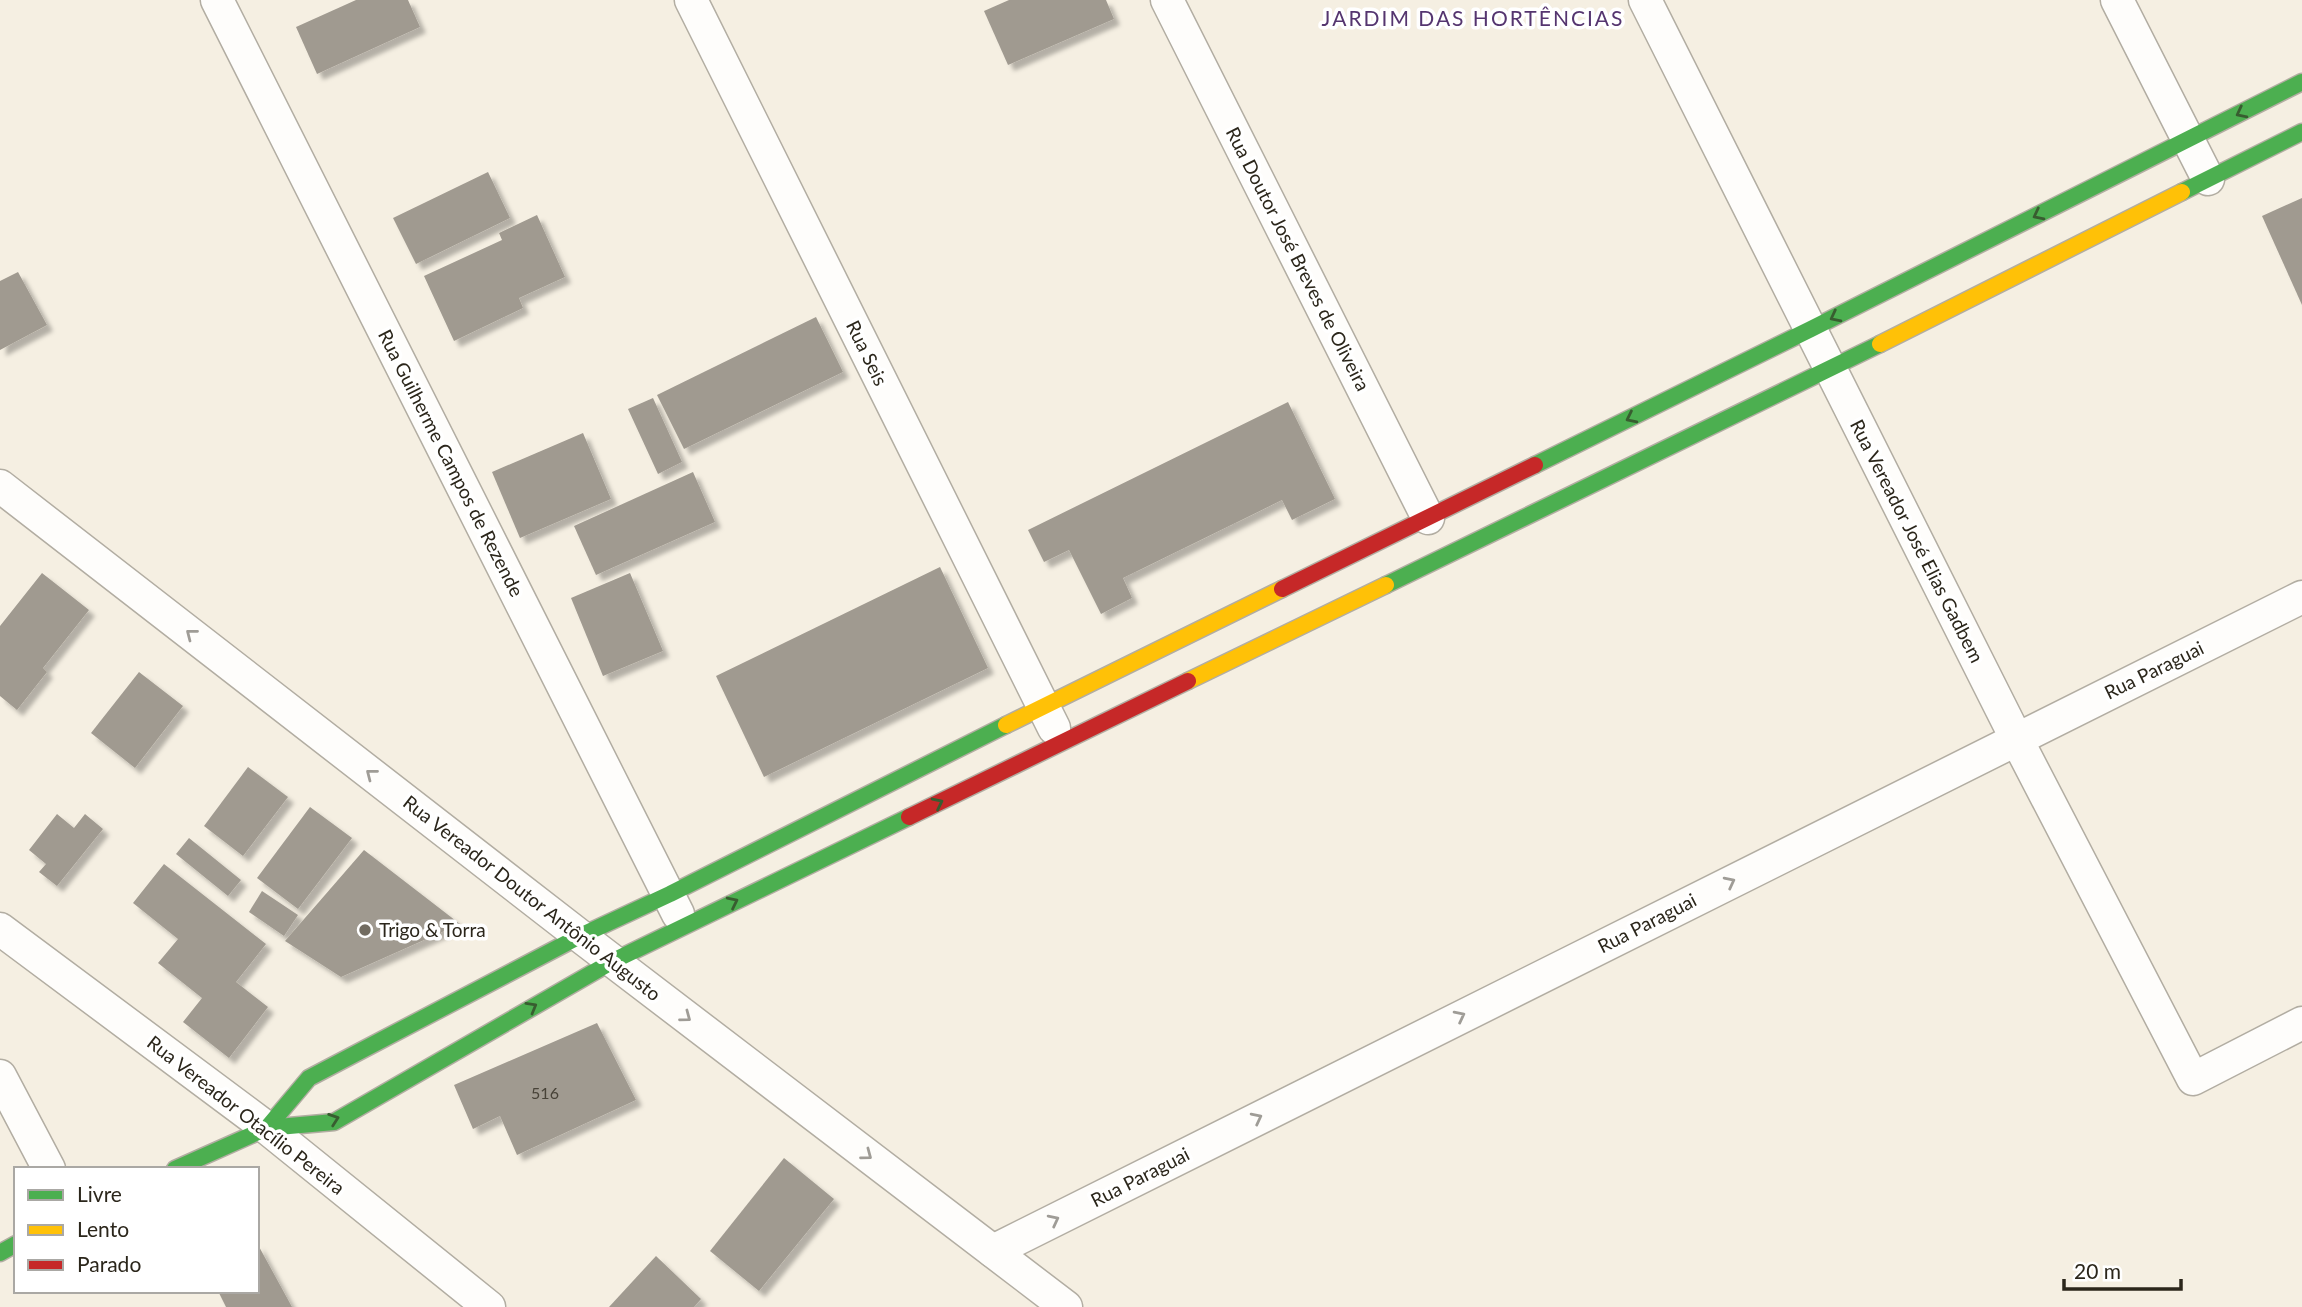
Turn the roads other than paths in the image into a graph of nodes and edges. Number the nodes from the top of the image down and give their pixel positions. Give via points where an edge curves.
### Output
1 (217, 0) edge
2 (691, 0) edge
3 (1167, 0) edge
4 (1645, 0) edge
5 (2117, 0) edge
6 (2302, 82) edge
7 (2302, 131) edge
8 (2187, 140) junction
9 (2208, 179) junction
10 (1811, 329) junction
11 (1830, 369) junction
12 (0, 486) edge
13 (1428, 518) junction
14 (2302, 597) edge
15 (1042, 707) junction
16 (2016, 738) junction
17 (1062, 742) junction
18 (670, 894) junction
19 (683, 926) junction
20 (0, 929) edge
21 (580, 936) junction
22 (612, 961) junction
23 (2302, 1023) edge
24 (0, 1076) edge
25 (267, 1128) junction
26 (48, 1167) edge
27 (179, 1167) edge
28 (993, 1251) junction
29 (488, 1307) edge
30 (1066, 1307) edge

1 - 18 street, Rua Guilherme Campos de Rezende
2 - 15 street, Rua Seis
3 - 13 street, Rua Doutor José Breves de Oliveira
4 - 10 street, Rua Vereador José Elias Gadbem
5 - 8 street
6 -> 8 street
7 - 9 street
8 - 9 street
8 -> 10 street
9 - 11 street
10 - 11 street, Rua Vereador José Elias Gadbem
10 -> 13 street
11 - 16 street, Rua Vereador José Elias Gadbem
11 - 17 street
21 -> 12 street, Rua Vereador Doutor Antônio Augusto
13 - 15 street
14 - 16 street, Rua Paraguai
15 - 17 street, Rua Seis
15 - 18 street
16 - 23 street, Rua Vereador José Elias Gadbem via 2193,1079
28 -> 16 street, Rua Paraguai
19 -> 17 street
18 - 19 street, Rua Guilherme Campos de Rezende
18 - 21 street
19 - 22 street
20 - 25 street, Rua Vereador Otacílio Pereira
21 - 22 street, Rua Vereador Doutor Antônio Augusto
21 - 25 street via 309,1078
25 -> 22 street via 334,1122
22 -> 28 street, Rua Vereador Doutor Antônio Augusto
24 - 26 street
25 - 27 street
25 - 29 street, Rua Vereador Otacílio Pereira
28 - 30 street, Rua Vereador Doutor Antônio Augusto

